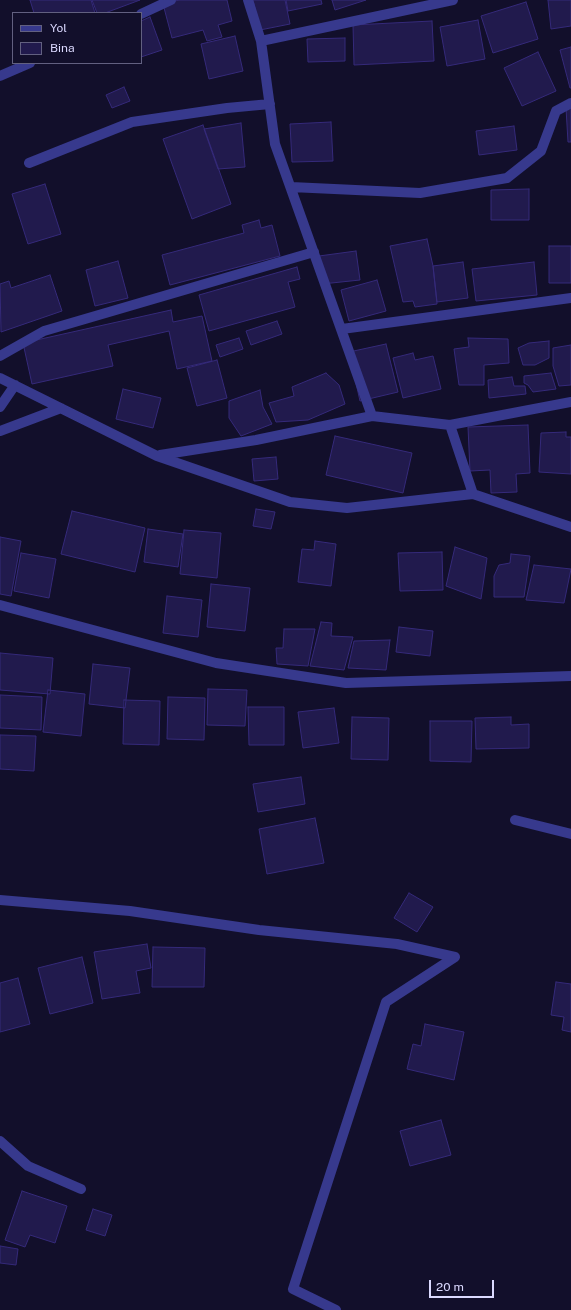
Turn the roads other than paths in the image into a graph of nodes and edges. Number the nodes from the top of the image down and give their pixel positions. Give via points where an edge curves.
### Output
1 (171, 0) edge
2 (248, 0) edge
3 (453, 0) edge
4 (142, 14) edge
5 (261, 41) junction
6 (28, 64) edge
7 (0, 76) edge
8 (571, 103) edge
9 (270, 104) junction
10 (29, 163) dead end
11 (291, 187) junction
12 (314, 252) junction
13 (571, 298) edge
14 (342, 329) junction
15 (0, 356) edge
16 (0, 378) edge
17 (15, 385) junction
18 (571, 402) edge
19 (0, 407) edge
20 (61, 408) junction
21 (372, 416) junction
22 (450, 425) junction
23 (0, 431) edge
24 (158, 456) junction
25 (473, 494) junction
26 (571, 527) edge
27 (0, 605) edge
28 (571, 676) edge
29 (515, 820) dead end
30 (571, 834) edge
31 (0, 900) edge
32 (0, 1141) edge
33 (81, 1188) dead end
34 (336, 1310) edge

1 - 4 street
2 - 5 street
3 - 5 street
5 - 9 street
6 - 7 street
8 - 11 street via 556,111 541,151 508,178 420,193
9 - 10 street via 132,122
9 - 11 street via 275,144
11 - 12 street
12 - 14 street
12 - 15 street via 44,332
13 - 14 street
14 - 21 street
16 - 17 street
17 - 19 street
17 - 20 street
18 - 22 street
20 - 23 street
20 - 24 street
21 - 22 street
21 - 24 street via 256,440
22 - 25 street
24 - 25 street via 290,502 347,508
25 - 26 street
27 - 28 street via 216,663 346,683
29 - 30 street
31 - 34 street via 130,910 259,930 397,944 455,956 386,1002 293,1289
32 - 33 street via 28,1166

